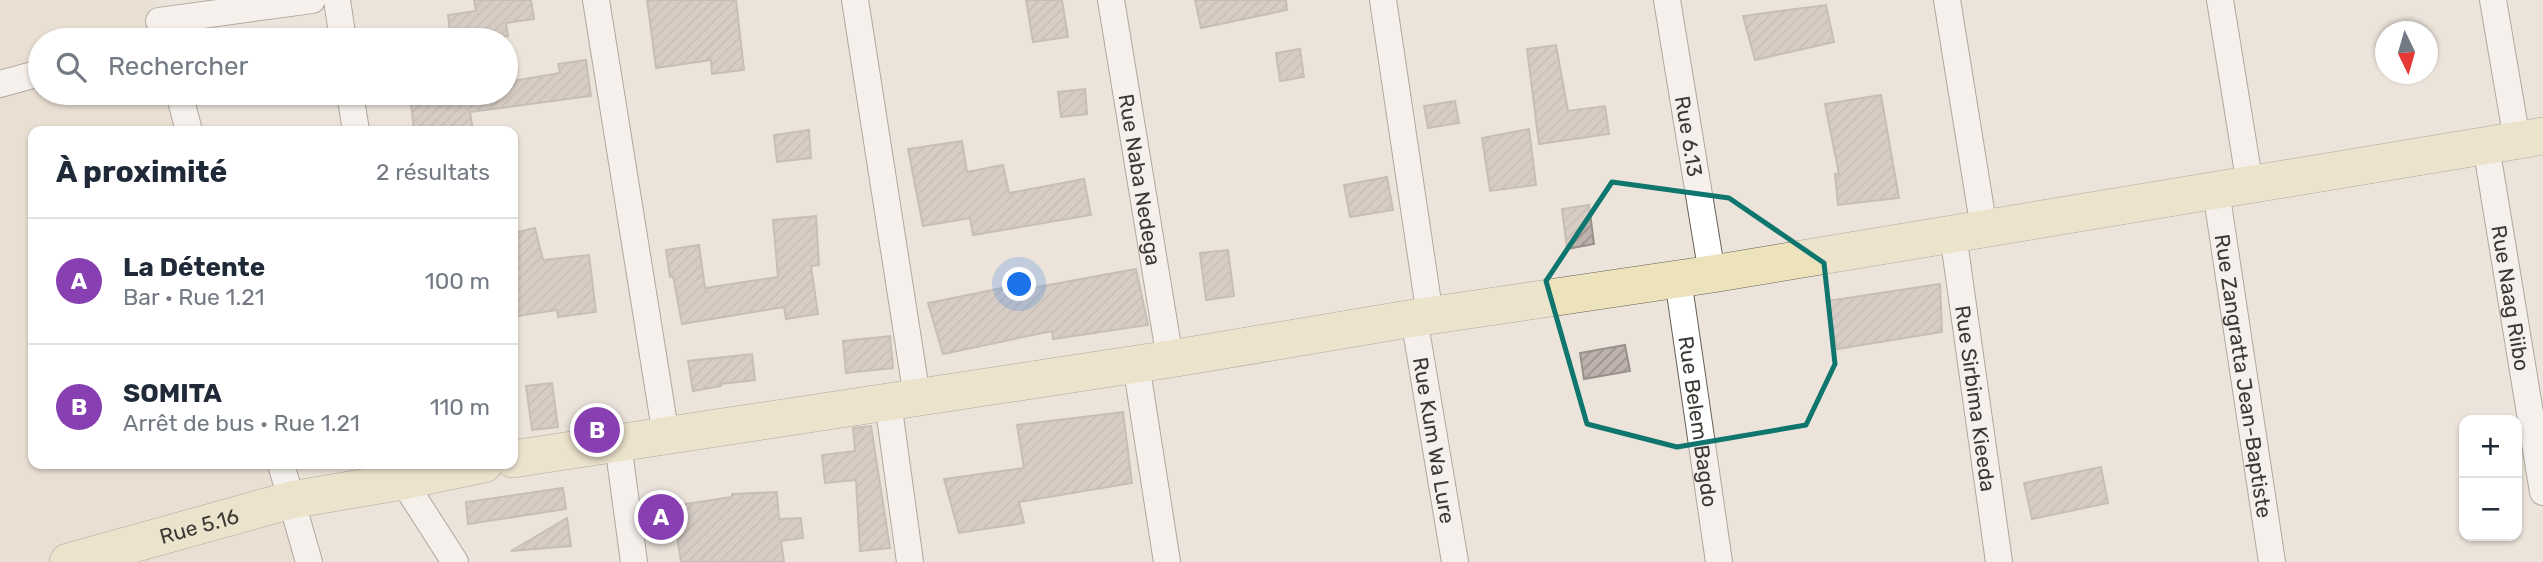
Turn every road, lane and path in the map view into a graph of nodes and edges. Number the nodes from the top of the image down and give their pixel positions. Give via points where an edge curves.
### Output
1 (312, 0) edge
2 (337, 0) edge
3 (596, 0) edge
4 (855, 0) edge
5 (1111, 0) edge
6 (1383, 0) edge
7 (1667, 0) edge
8 (1947, 0) edge
9 (2220, 0) edge
10 (2493, 0) edge
11 (160, 28) edge
12 (341, 28) edge
13 (28, 76) edge
14 (0, 84) edge
15 (181, 105) edge
16 (352, 105) edge
17 (188, 126) edge
18 (355, 126) edge
19 (2515, 141) edge
20 (2233, 188) junction
21 (1968, 231) junction
22 (1695, 277) junction
23 (1422, 317) junction
24 (1153, 361) junction
25 (902, 400) junction
26 (666, 436) junction
27 (618, 444) junction
28 (518, 458) edge
29 (283, 469) edge
30 (439, 469) edge
31 (403, 473) edge
32 (2543, 492) edge
33 (292, 500) junction
34 (68, 562) edge
35 (309, 562) edge
36 (455, 562) edge
37 (634, 562) edge
38 (910, 562) edge
39 (1167, 562) edge
40 (1455, 562) edge
41 (1719, 562) edge
42 (1999, 562) edge
43 (2273, 562) edge

1 - 11 street
2 - 12 street
3 - 26 street
4 - 25 street
5 - 24 street, Rue Naba Nedega
6 - 23 street, Rue Kum Wa Lure
7 - 22 street, Rue 6.13
8 - 21 street
9 - 20 street, Rue Zangratta Jean-Baptiste
10 - 19 street, Rue Naag Riibo
13 - 14 street
15 - 17 street
16 - 18 street
19 - 20 main road
19 - 32 street, Rue Naag Riibo
20 - 21 main road
20 - 43 street, Rue Zangratta Jean-Baptiste
21 - 22 main road
21 - 42 street, Rue Sirbima Kieeda
22 - 23 main road
22 - 41 street, Rue Belem Bagdo
23 - 24 main road
23 - 40 street, Rue Kum Wa Lure
24 - 25 main road
24 - 39 street, Rue Naba Nedega
25 - 26 main road
25 - 38 street
26 - 27 main road
27 - 28 main road
27 - 37 street
29 - 33 street
30 - 31 main road, Rue 5.16
31 - 33 main road, Rue 5.16
31 - 36 street
33 - 34 main road, Rue 5.16
33 - 35 street

